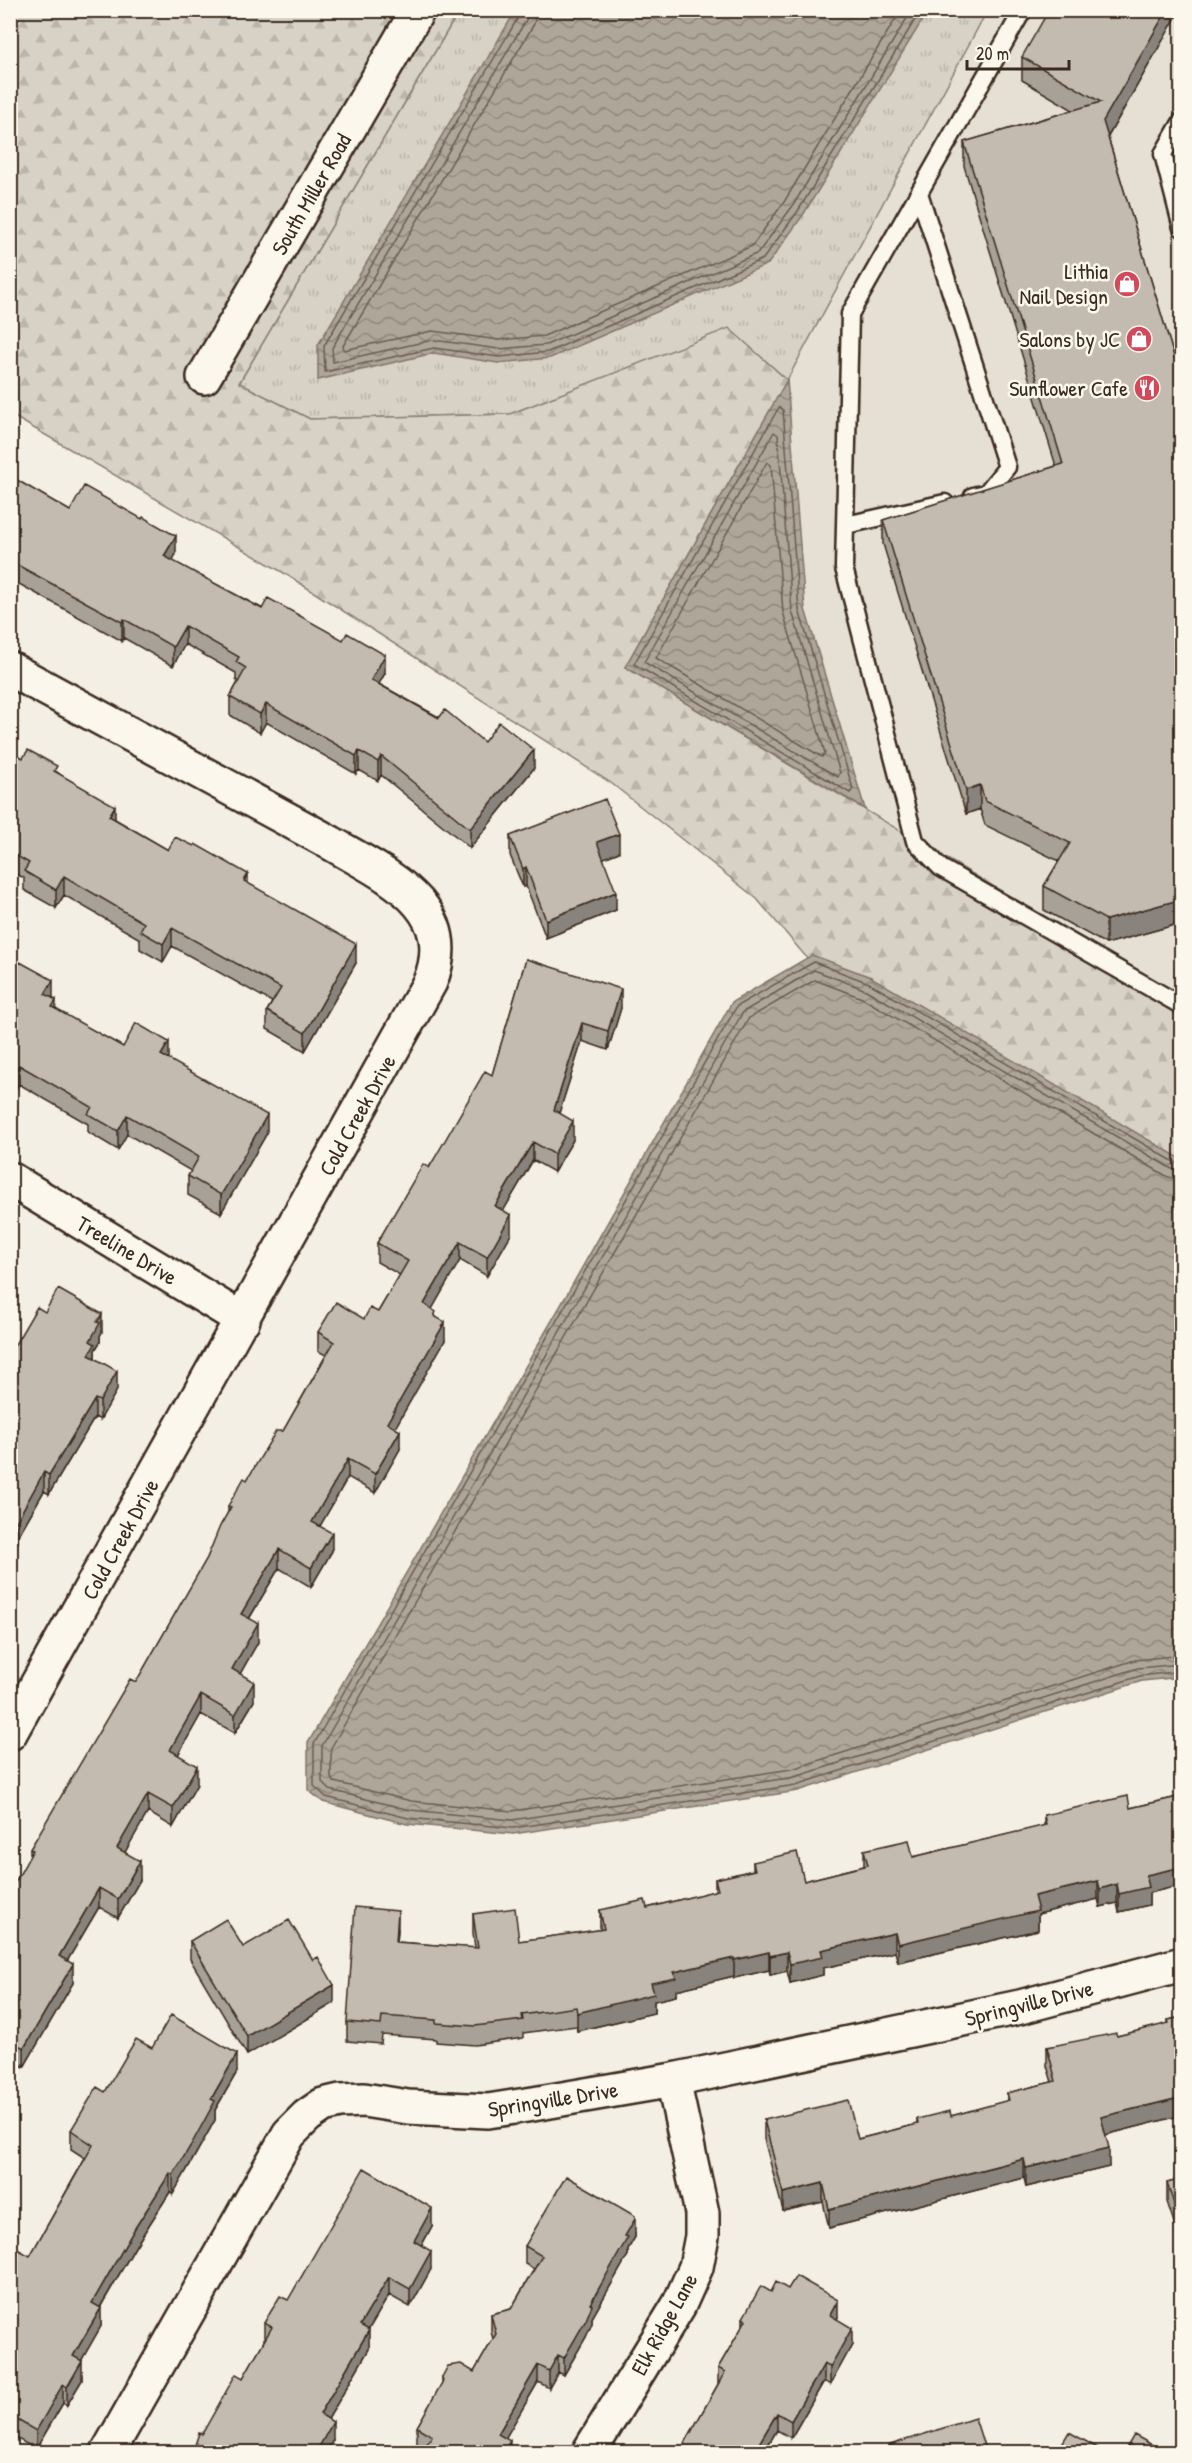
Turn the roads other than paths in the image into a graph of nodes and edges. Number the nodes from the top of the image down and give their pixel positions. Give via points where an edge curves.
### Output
1 (418, 10) edge
2 (1023, 10) edge
3 (1182, 120) edge
4 (919, 193) junction
5 (1182, 228) edge
6 (204, 377) dead end
7 (846, 525) junction
8 (10, 669) edge
9 (1182, 1006) edge
10 (10, 1179) edge
11 (243, 1320) junction
12 (10, 1733) edge
13 (1182, 1964) edge
14 (673, 2080) junction
15 (108, 2452) edge
16 (589, 2452) edge

1 - 6 street, South Miller Road
2 - 4 lane
3 - 5 lane via 1163,154
4 - 7 lane via 850,314
4 - 7 lane via 1007,467 986,493
7 - 9 lane via 844,568 915,841 941,868
8 - 11 street, Cold Creek Drive via 382,874 410,893 430,917 435,930 438,964 430,982
10 - 11 street, Treeline Drive
11 - 12 street, Cold Creek Drive
13 - 14 street, Springville Drive via 1020,2007
14 - 15 street, Springville Drive via 488,2111 408,2107 364,2100 323,2105 289,2134
14 - 16 street, Elk Ridge Lane via 702,2212 696,2267 679,2305

